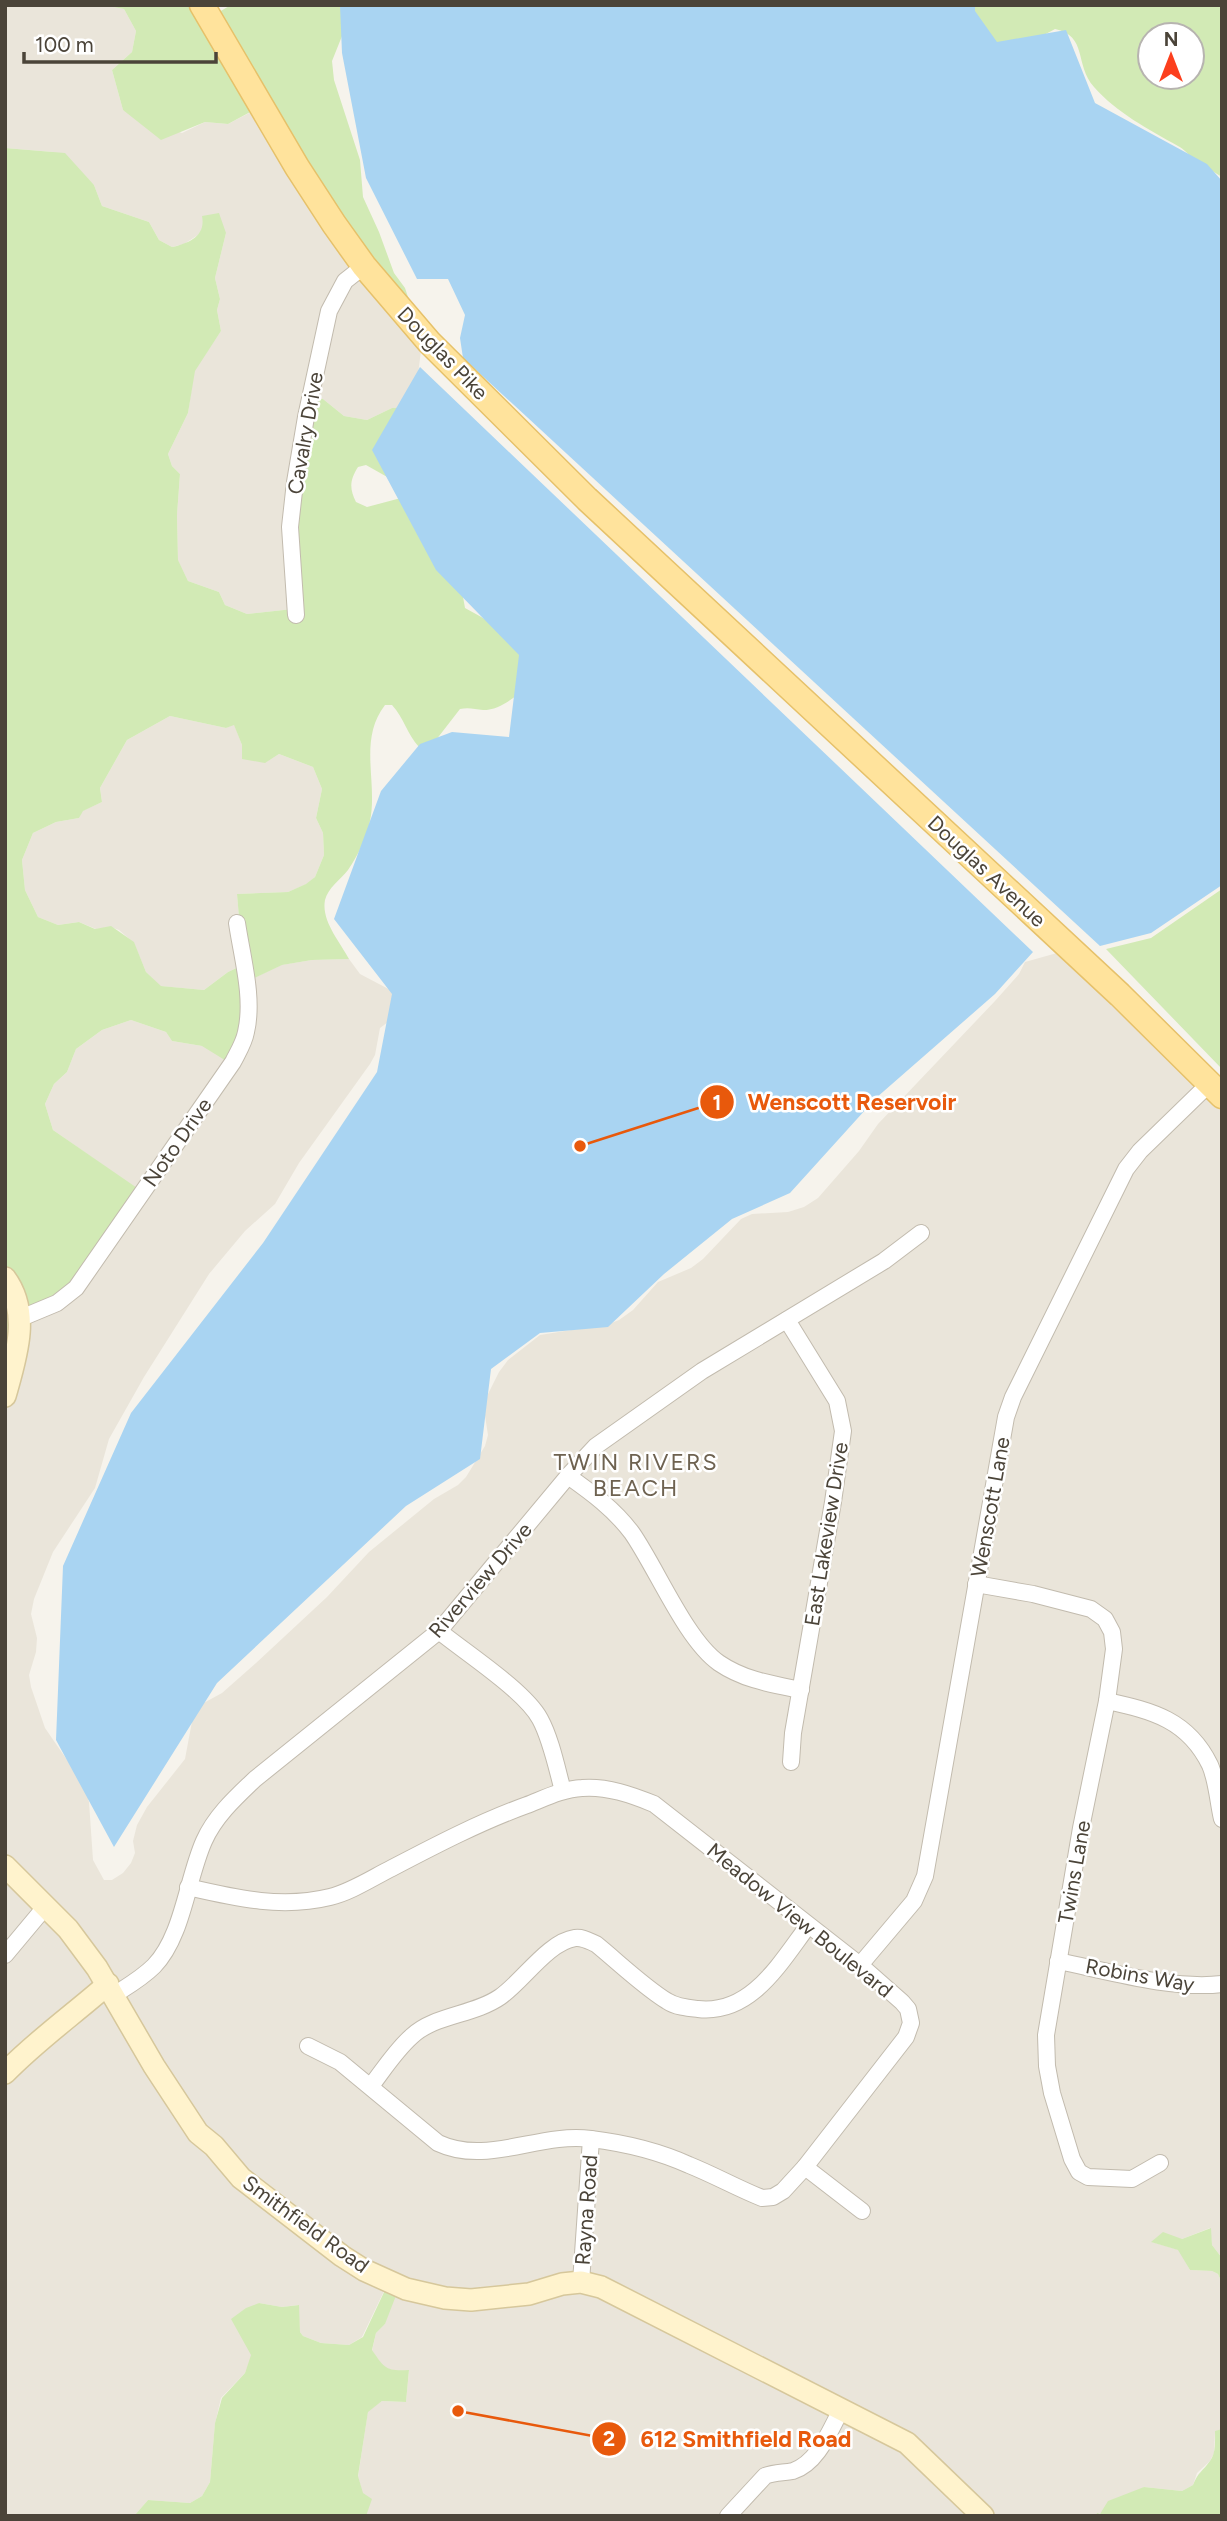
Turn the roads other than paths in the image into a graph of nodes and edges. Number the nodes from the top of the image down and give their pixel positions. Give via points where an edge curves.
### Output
1 (202, 5) edge
2 (364, 266) junction
3 (296, 615) dead end
4 (749, 648) joint
5 (237, 923) dead end
6 (1215, 1090) edge
7 (921, 1233) dead end
8 (5, 1278) edge
9 (21, 1318) junction
10 (787, 1320) junction
11 (5, 1396) edge
12 (568, 1476) junction
13 (976, 1584) junction
14 (439, 1631) junction
15 (801, 1690) junction
16 (1107, 1701) junction
17 (791, 1762) dead end
18 (563, 1791) junction
19 (1222, 1819) edge
20 (5, 1866) edge
21 (188, 1887) junction
22 (46, 1906) junction
23 (808, 1926) junction
24 (5, 1955) edge
25 (1058, 1961) junction
26 (860, 1965) junction
27 (1222, 1984) edge
28 (111, 1989) junction
29 (308, 2046) dead end
30 (5, 2073) edge
31 (372, 2086) junction
32 (591, 2139) junction
33 (1160, 2163) dead end
34 (805, 2167) junction
35 (863, 2211) dead end
36 (581, 2282) junction
37 (841, 2410) junction
38 (728, 2516) edge
39 (983, 2516) edge

1 - 2 main road, Douglas Pike via 297,167
2 - 3 street, Cavalry Drive via 345,281 329,311 306,417 290,527
2 - 4 main road, Douglas Pike via 439,352 587,499
4 - 6 main road, Douglas Avenue via 1121,995
5 - 9 street, Noto Drive via 248,1018 233,1062 76,1288 57,1303
6 - 13 street, Wenscott Lane via 1140,1151 1126,1169 1013,1397
7 - 10 street, Riverview Drive
8 - 9 street via 19,1303
9 - 11 street
10 - 12 street, Riverview Drive via 629,1421 596,1446
10 - 15 street, East Lakeview Drive via 837,1401 842,1431
12 - 14 street, Riverview Drive
12 - 15 street via 619,1516 703,1648 718,1662 745,1677
13 - 16 street, Twins Lane via 1091,1609 1104,1619 1114,1649
13 - 26 street, Wenscott Lane via 925,1876 914,1901
14 - 18 street via 530,1705 544,1728
14 - 21 street, Riverview Drive via 233,1799 204,1840
15 - 17 street, East Lakeview Drive
16 - 19 street via 1168,1718 1193,1738 1210,1767
16 - 25 street, Twins Lane
18 - 21 street, Meadow View Boulevard via 499,1815 332,1897 272,1903
18 - 23 street, Meadow View Boulevard via 611,1790 654,1804
20 - 22 street, Smithfield Road
21 - 28 street, Riverview Drive via 174,1933 154,1966 136,1982
22 - 24 street
22 - 28 street, Smithfield Road
23 - 26 street, Meadow View Boulevard
23 - 31 street via 753,1994 723,2008 704,2010 668,2001 596,1944 583,1938 563,1942 518,1984 486,2006 413,2034
25 - 27 street, Robins Way via 1171,1983
25 - 33 street, Twins Lane via 1046,2035 1047,2066 1072,2159 1088,2177 1132,2179
26 - 34 street, Meadow View Boulevard via 908,2009 910,2030
28 - 30 street via 40,2039
28 - 36 street, Smithfield Road via 198,2133 241,2178 364,2270 406,2289 471,2300
29 - 31 street, Meadow View Boulevard
31 - 32 street, Meadow View Boulevard via 450,2149 481,2152 551,2138
32 - 34 street, Meadow View Boulevard via 640,2148 688,2164 762,2198 783,2191
32 - 36 street, Rayna Road
34 - 35 street
36 - 37 street, Smithfield Road via 634,2303
37 - 38 street via 809,2460 794,2470 765,2476
37 - 39 street, Smithfield Road via 907,2442

